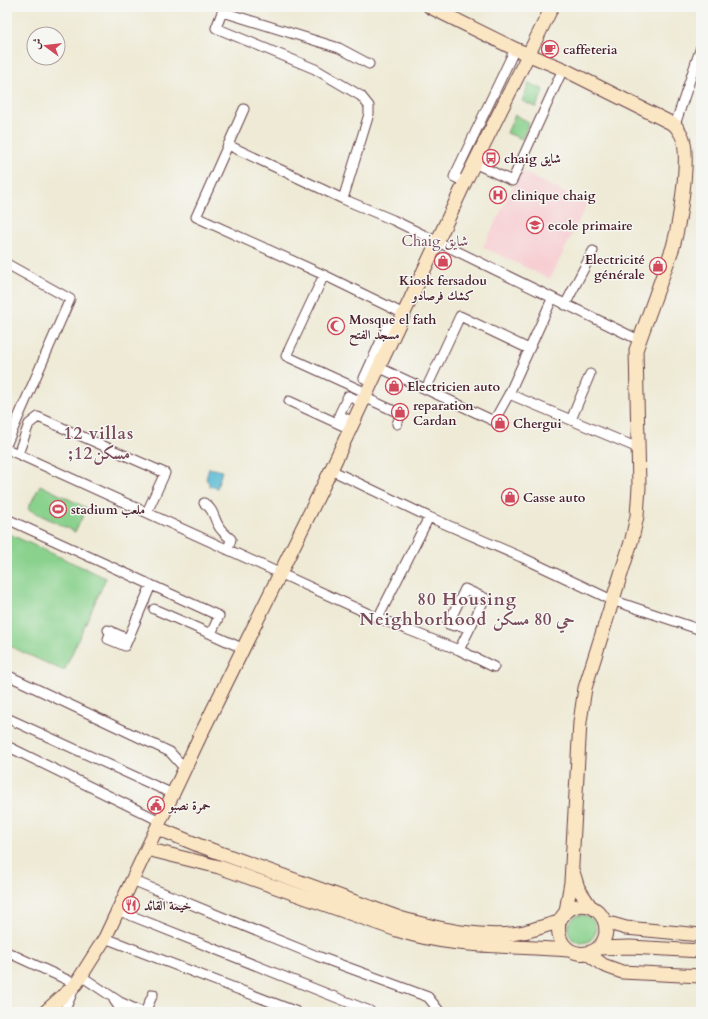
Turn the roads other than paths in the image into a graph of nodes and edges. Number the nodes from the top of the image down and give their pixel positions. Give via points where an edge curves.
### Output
1 (430, 7) edge
2 (552, 7) edge
3 (223, 9) edge
4 (701, 47) edge
5 (515, 49) junction
6 (528, 54) junction
7 (369, 64) dead end
8 (563, 69) junction
9 (244, 109) dead end
10 (675, 125) junction
11 (228, 145) junction
12 (474, 163) junction
13 (465, 182) junction
14 (343, 199) junction
15 (437, 241) junction
16 (593, 251) dead end
17 (7, 264) edge
18 (324, 275) junction
19 (552, 299) junction
20 (565, 305) junction
21 (404, 314) junction
22 (397, 329) junction
23 (639, 340) junction
24 (529, 349) junction
25 (378, 367) junction
26 (590, 374) dead end
27 (426, 389) junction
28 (366, 394) junction
29 (509, 394) junction
30 (289, 401) dead end
31 (571, 420) junction
32 (397, 424) dead end
33 (351, 425) junction
34 (7, 442) edge
35 (638, 448) junction
36 (7, 449) edge
37 (18, 454) junction
38 (331, 470) junction
39 (204, 504) dead end
40 (146, 512) junction
41 (429, 517) junction
42 (7, 519) edge
43 (228, 550) junction
44 (280, 574) junction
45 (151, 585) junction
46 (137, 593) dead end
47 (146, 597) junction
48 (612, 600) junction
49 (154, 609) dead end
50 (378, 618) junction
51 (469, 629) junction
52 (701, 630) edge
53 (110, 631) dead end
54 (211, 634) junction
55 (244, 649) junction
56 (459, 650) junction
57 (494, 666) dead end
58 (7, 675) edge
59 (7, 718) edge
60 (7, 746) edge
61 (185, 769) junction
62 (173, 794) junction
63 (158, 824) junction
64 (147, 849) junction
65 (572, 867) junction
66 (132, 880) junction
67 (590, 906) junction
68 (117, 910) junction
69 (562, 916) junction
70 (605, 922) junction
71 (701, 935) edge
72 (104, 938) junction
73 (568, 950) junction
74 (592, 950) junction
75 (701, 951) edge
76 (7, 952) edge
77 (701, 976) edge
78 (79, 980) junction
79 (153, 994) dead end
80 (111, 995) junction
81 (370, 1011) edge
82 (45, 1012) edge
83 (64, 1012) edge
84 (124, 1012) edge
85 (144, 1012) edge
86 (297, 1012) edge
87 (440, 1012) edge

1 - 5 main road
2 - 6 main road
3 - 7 street via 339,48
3 - 14 street via 216,28 315,69 361,96 369,106 369,114
4 - 10 street
5 - 6 main road
5 - 13 street via 454,177
6 - 8 main road
6 - 12 main road
8 - 10 main road
8 - 12 street via 512,181
9 - 11 street
10 - 23 main road via 682,136 685,162 678,230
11 - 14 street
11 - 18 street via 196,217
12 - 13 main road
13 - 15 main road
14 - 15 street
15 - 19 street
15 - 21 main road
16 - 20 street
17 - 34 street via 70,299
18 - 21 street
18 - 28 street via 286,356
19 - 20 street
19 - 24 street
20 - 23 street
21 - 22 main road
22 - 25 main road
22 - 28 street via 388,325 364,378
23 - 35 main road via 636,350
24 - 27 street via 460,316
24 - 29 street
25 - 27 street
25 - 28 main road
26 - 31 street
27 - 29 street via 494,421
28 - 32 street via 401,414
28 - 33 main road
29 - 31 street
30 - 33 street
31 - 35 street
33 - 38 main road
35 - 48 main road via 637,516
36 - 37 street
37 - 40 street
37 - 40 street via 30,424 38,417 165,473
38 - 41 street
38 - 44 main road
39 - 43 street via 210,507 218,526 231,539
40 - 43 street
41 - 48 street
41 - 50 street
42 - 45 street
43 - 44 street
44 - 50 street
44 - 55 main road
45 - 47 street
45 - 54 street via 219,616
46 - 47 street
47 - 53 street via 134,625 128,622 125,638
48 - 52 street
48 - 65 main road via 585,688 580,722
49 - 54 street
50 - 56 street
51 - 51 street via 484,598 466,589 448,624 454,626 455,623
51 - 56 street
54 - 55 street
55 - 61 main road
56 - 57 street
58 - 61 street via 170,752
59 - 62 street
60 - 63 street
61 - 62 main road
62 - 63 main road
63 - 64 main road
63 - 69 main road via 176,837 428,926 455,932 507,934 522,932
64 - 66 main road
64 - 73 main road via 219,867 426,938 474,945
65 - 67 main road via 578,888
65 - 69 main road via 569,896
66 - 68 main road
66 - 87 street via 317,956 428,997
67 - 69 main road via 577,906
67 - 70 main road via 600,913
68 - 72 main road
68 - 81 street
69 - 73 main road via 559,937
70 - 71 main road via 626,928
70 - 74 main road via 605,937
72 - 78 main road
72 - 86 street
73 - 74 main road
74 - 75 main road via 630,947
74 - 77 main road via 603,965 622,972
76 - 78 street
78 - 80 street
78 - 82 main road
78 - 83 street
79 - 85 street
80 - 84 street
80 - 85 street via 120,1002

